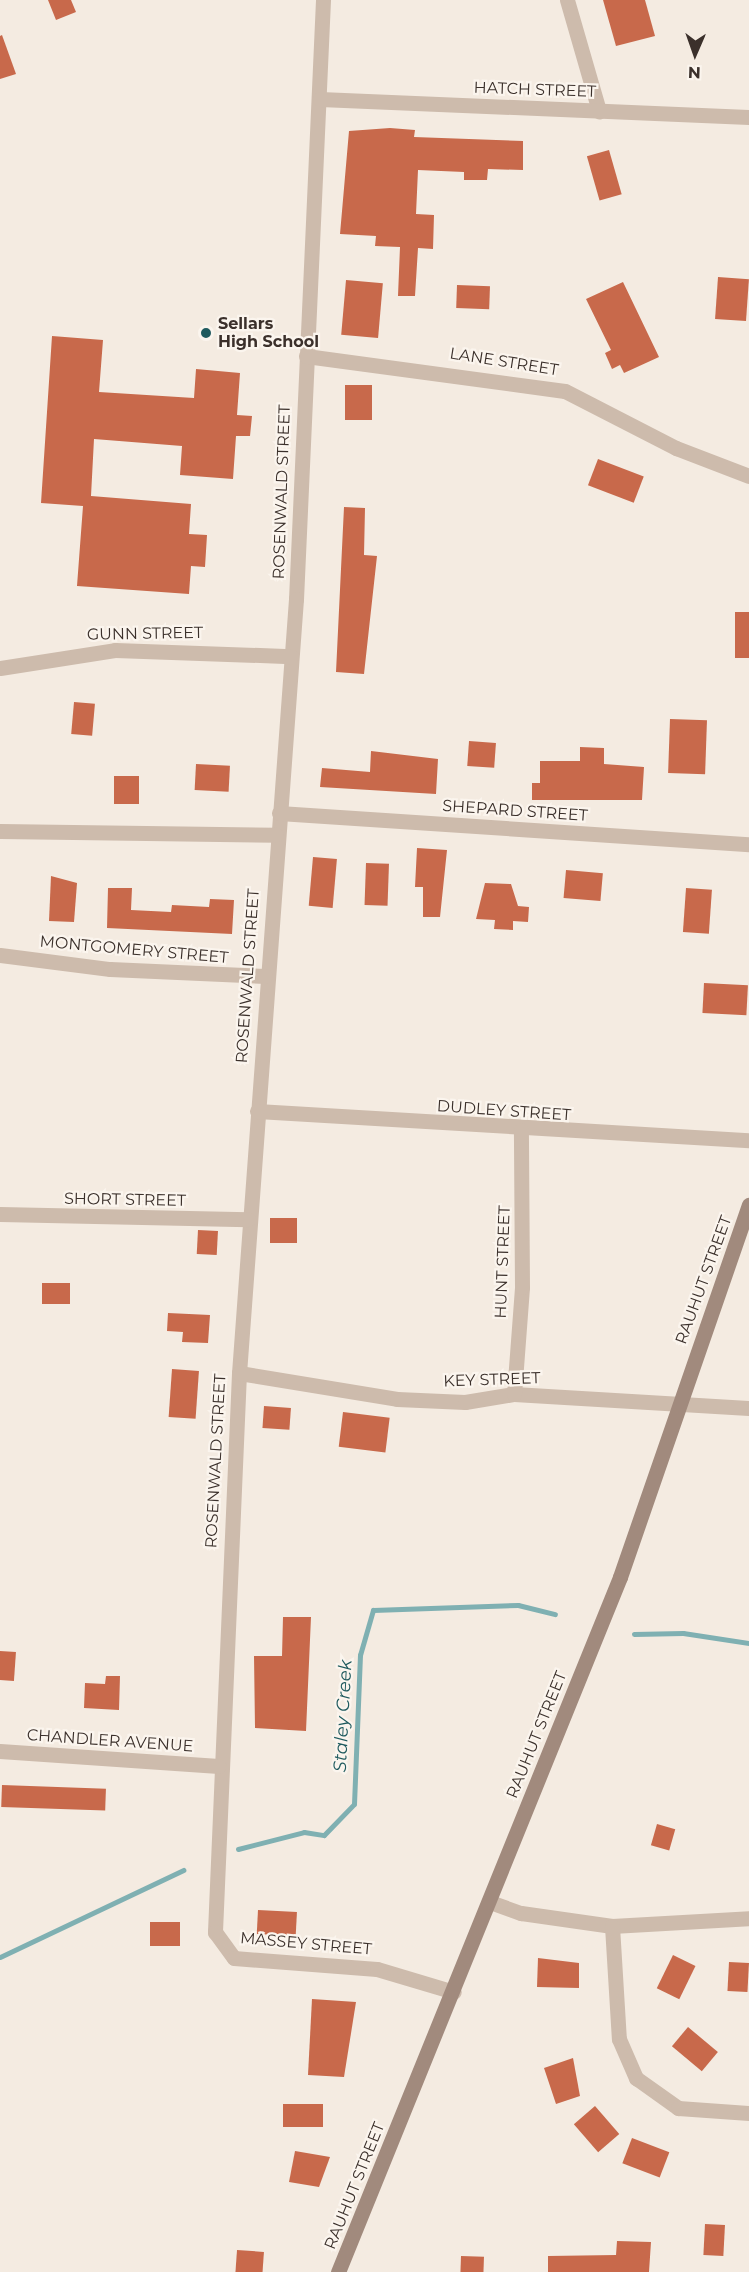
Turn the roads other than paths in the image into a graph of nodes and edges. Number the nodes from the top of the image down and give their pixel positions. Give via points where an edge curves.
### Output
1 (323, 0) edge
2 (567, 0) edge
3 (320, 99) junction
4 (599, 111) junction
5 (749, 117) edge
6 (306, 356) junction
7 (749, 476) edge
8 (291, 656) junction
9 (0, 669) edge
10 (279, 813) junction
11 (0, 831) edge
12 (276, 835) junction
13 (749, 844) edge
14 (0, 955) edge
15 (265, 976) junction
16 (257, 1111) junction
17 (520, 1130) junction
18 (749, 1140) edge
19 (749, 1204) edge
20 (0, 1214) edge
21 (248, 1219) junction
22 (239, 1373) junction
23 (514, 1395) junction
24 (676, 1407) junction
25 (749, 1408) edge
26 (0, 1751) edge
27 (218, 1766) junction
28 (490, 1902) junction
29 (749, 1918) edge
30 (612, 1926) junction
31 (224, 1952) joint
32 (454, 1992) junction
33 (749, 2113) edge
34 (338, 2272) edge

1 - 3 street, ROSENWALD STREET
2 - 4 street
3 - 4 street, HATCH STREET
3 - 6 street, ROSENWALD STREET
4 - 5 street, HATCH STREET
6 - 7 street, LANE STREET via 564,391 676,448
6 - 8 street, ROSENWALD STREET
8 - 9 street, GUNN STREET via 115,650
8 - 10 street, ROSENWALD STREET
10 - 12 street, ROSENWALD STREET
10 - 13 street, SHEPARD STREET
11 - 12 street
12 - 15 street, ROSENWALD STREET
14 - 15 street, MONTGOMERY STREET via 110,969
15 - 16 street, ROSENWALD STREET
16 - 17 street, DUDLEY STREET
16 - 21 street, ROSENWALD STREET
17 - 18 street, DUDLEY STREET
17 - 23 street, HUNT STREET via 522,1276
19 - 24 main road, RAUHUT STREET
20 - 21 street, SHORT STREET
21 - 22 street, ROSENWALD STREET
22 - 23 street, KEY STREET via 397,1399 465,1402
22 - 27 street, ROSENWALD STREET
23 - 24 street, KEY STREET
24 - 25 street, KEY STREET
24 - 28 main road, RAUHUT STREET via 620,1577
26 - 27 street, CHANDLER AVENUE
27 - 31 street, ROSENWALD STREET via 215,1932
28 - 30 street via 544,1918
28 - 32 main road, RAUHUT STREET
29 - 30 street
30 - 33 street via 619,2039 636,2078 678,2108
31 - 32 street, MASSEY STREET via 245,1960 377,1969
32 - 34 main road, RAUHUT STREET

